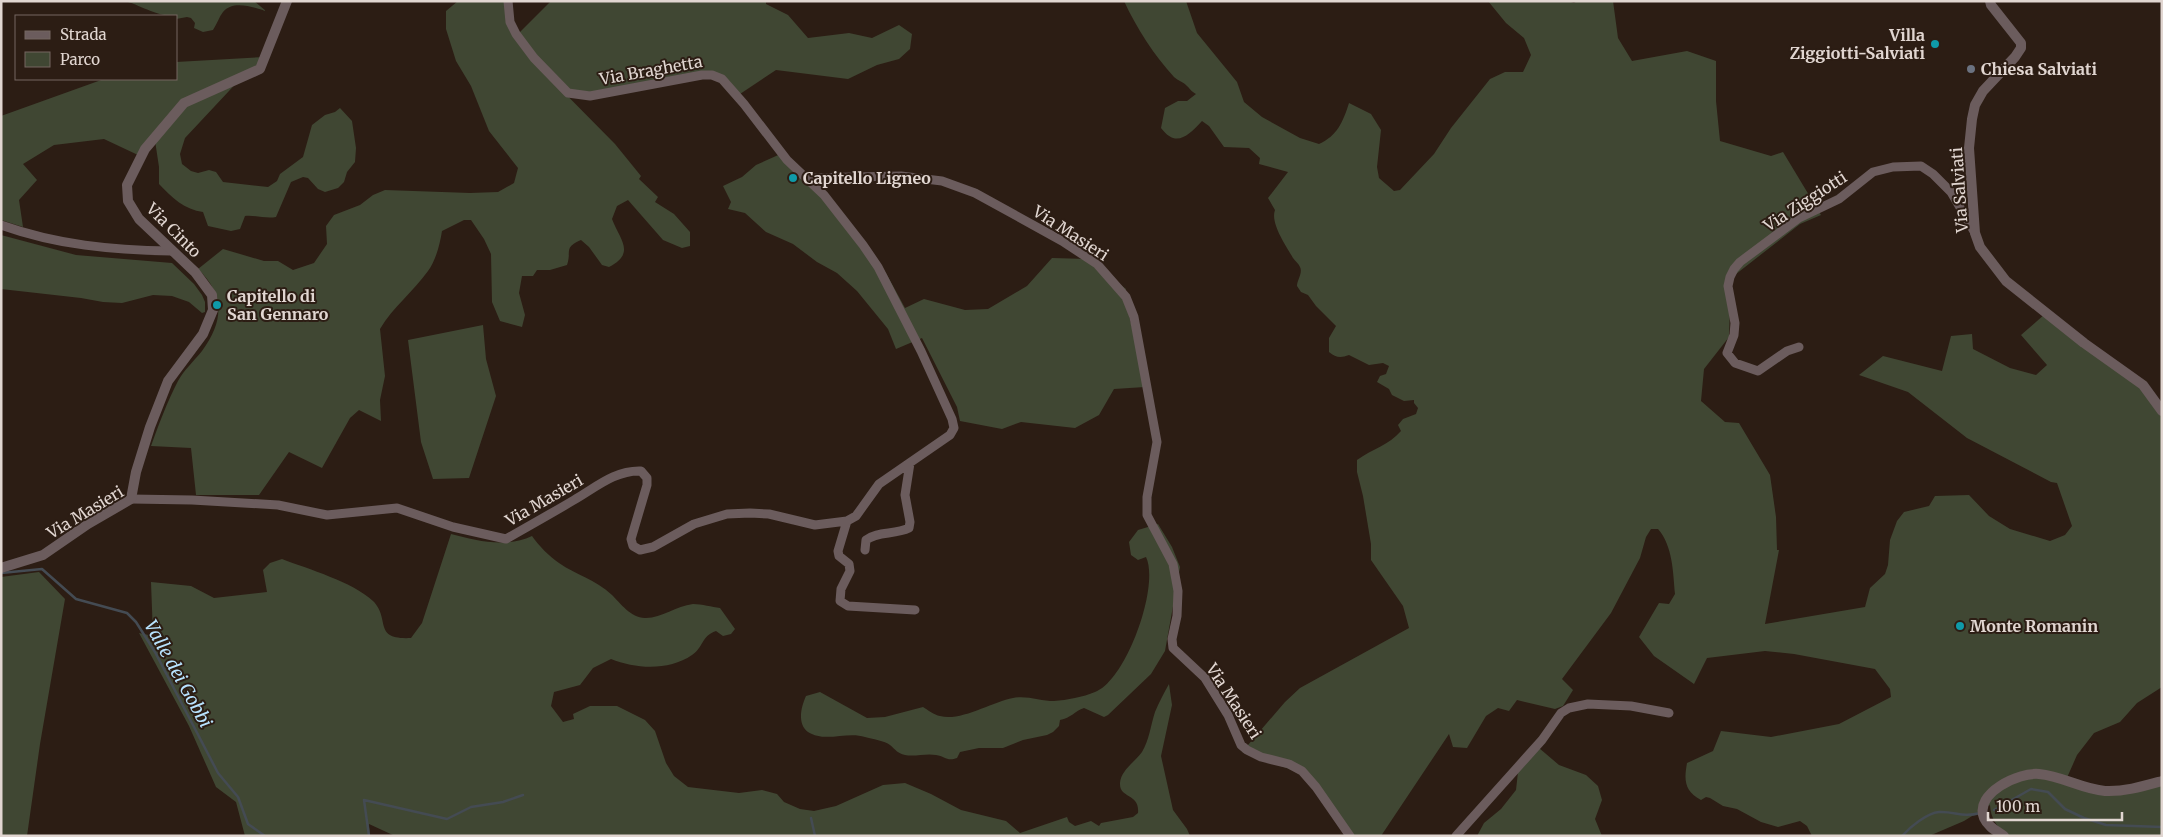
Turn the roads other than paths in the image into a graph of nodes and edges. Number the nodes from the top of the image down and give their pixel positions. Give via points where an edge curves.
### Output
1 (287, 1) edge
2 (508, 1) edge
3 (1990, 1) edge
4 (806, 178) junction
5 (1, 225) edge
6 (1975, 233) junction
7 (171, 251) junction
8 (1799, 347) dead end
9 (2162, 411) edge
10 (910, 463) junction
11 (131, 499) junction
12 (847, 520) junction
13 (865, 550) dead end
14 (1, 568) edge
15 (915, 610) dead end
16 (1669, 713) dead end
17 (2162, 781) edge
18 (1350, 836) edge
19 (1456, 836) edge
20 (2004, 836) edge

1 - 7 street, Via Cinto via 260,69 184,103 145,149 135,166 127,185 128,201 139,219
2 - 4 street, Via Braghetta via 510,22 516,34 568,93 590,96 712,75 722,79
3 - 6 street, Via Salviati via 2021,43 2021,48 1983,92 1972,119 1969,148
4 - 10 street via 824,195 878,267 952,419 954,428 950,435
4 - 18 street, Via Masieri via 901,176 936,179 975,193 1097,264 1126,297 1134,317 1157,442 1147,515 1172,564 1178,591 1173,648 1205,678 1228,715 1241,745 1261,757 1302,771
5 - 7 street via 79,246
6 - 8 street, Via Ziggiotti via 1951,192 1921,166 1892,167 1873,172 1839,199 1799,218 1740,262 1730,276 1728,294 1735,323 1727,353 1735,363 1758,371 1787,350
6 - 9 street, Via Salviati via 1980,247 2006,281 2143,385
7 - 11 street, Via Cinto via 195,272 212,295 213,310 203,334 165,389 150,427
10 - 12 street via 879,484 856,516
10 - 13 street via 905,496 910,522 908,528 870,537 866,540
11 - 12 street, Via Masieri via 278,505 327,515 398,508 453,527 506,539 608,479 631,470 641,471 647,478 630,538 633,546 640,550 653,547 694,524 727,514 769,514 815,525
11 - 14 street, Via Masieri via 44,555
12 - 15 street via 838,551 850,570 841,588 840,601 848,606
16 - 19 street via 1631,706 1588,704 1569,708 1561,713 1542,740
17 - 20 street via 2138,788 2106,791 2038,774 2016,777 2001,784 1984,807 1984,818

